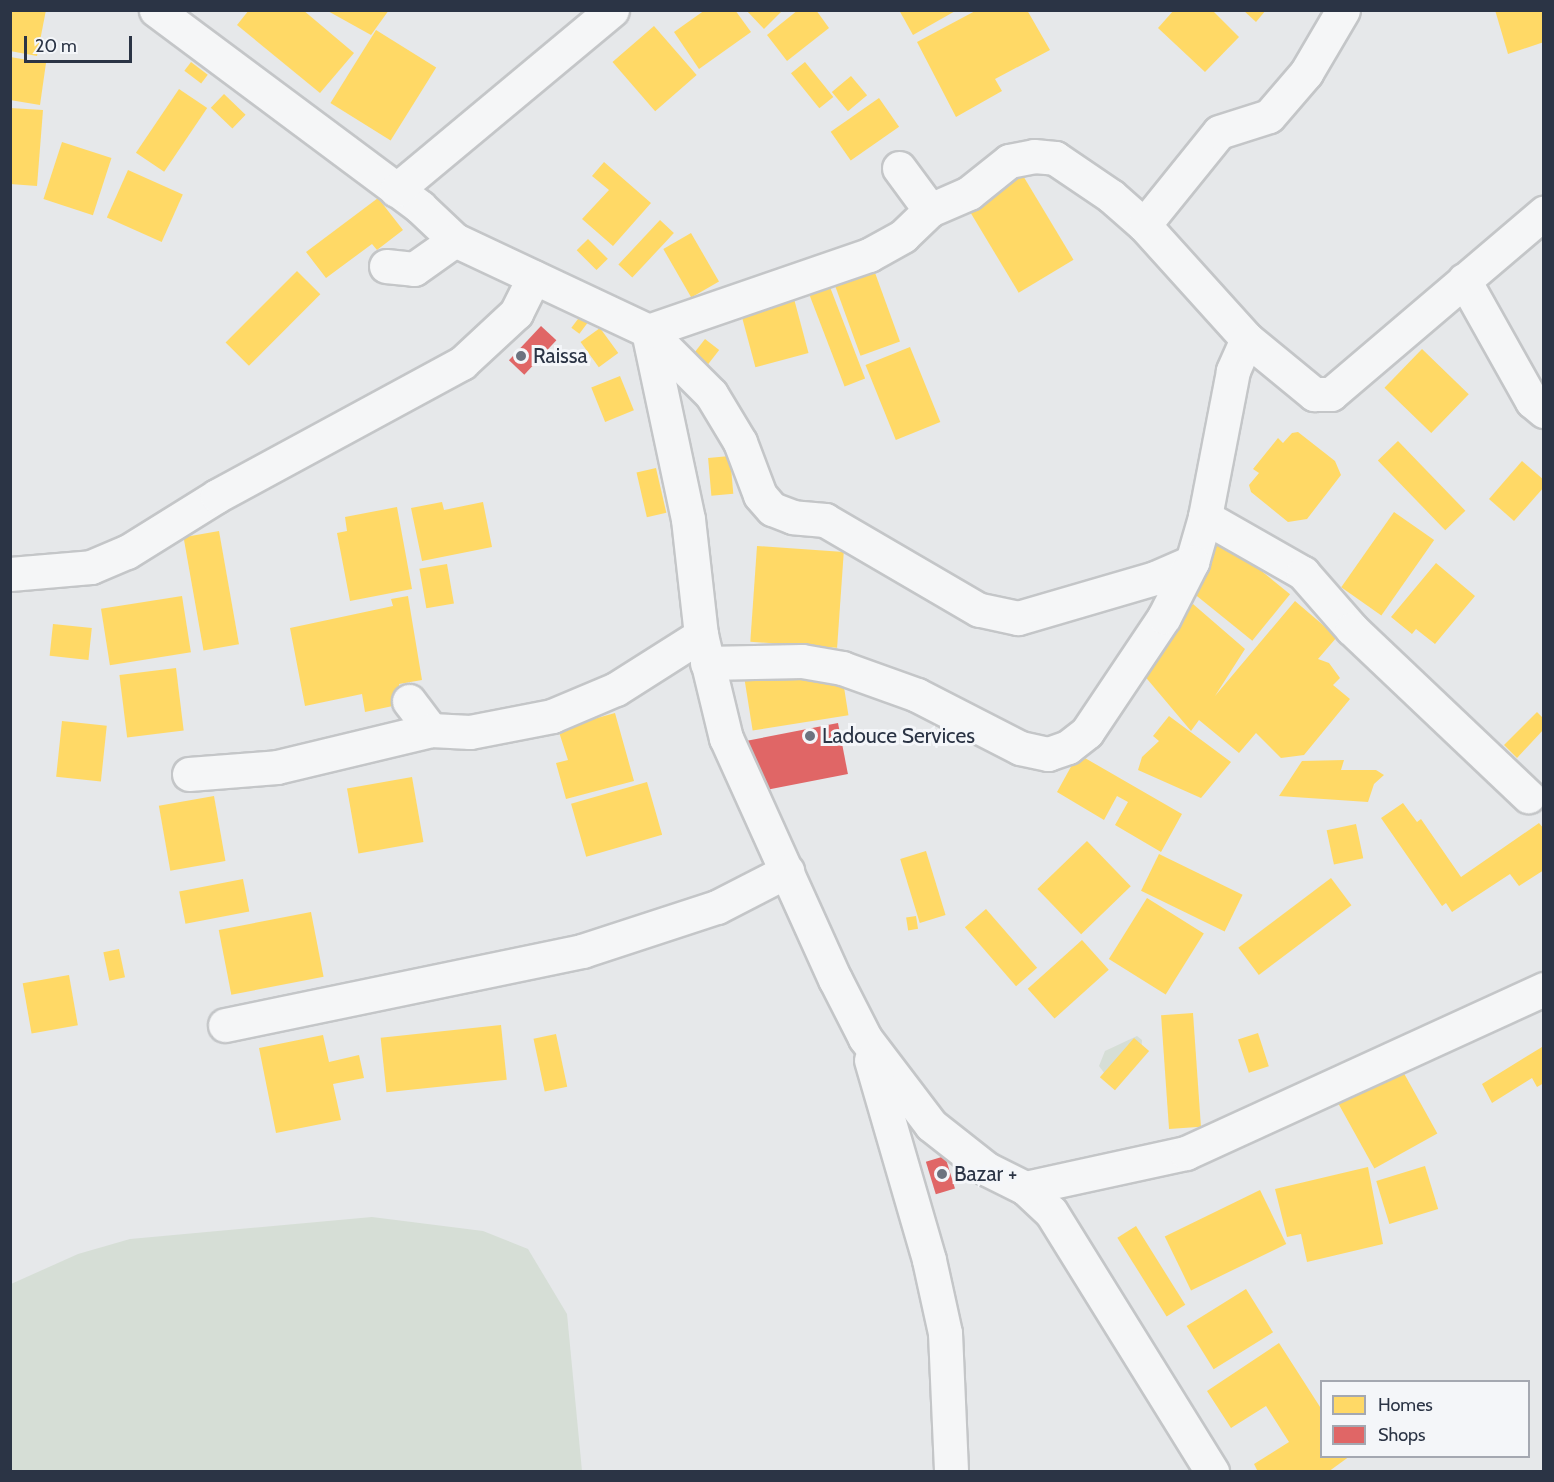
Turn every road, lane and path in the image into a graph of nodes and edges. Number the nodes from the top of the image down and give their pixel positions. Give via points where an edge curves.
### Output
1 (156, 10) edge
2 (612, 10) edge
3 (1342, 10) edge
4 (899, 168) dead end
5 (396, 190) junction
6 (930, 210) junction
7 (1544, 213) edge
8 (1144, 225) junction
9 (455, 240) junction
10 (386, 266) dead end
11 (534, 277) junction
12 (1464, 280) junction
13 (648, 331) junction
14 (1247, 339) junction
15 (1544, 411) edge
16 (1205, 517) junction
17 (1191, 562) junction
18 (10, 574) edge
19 (704, 649) junction
20 (409, 701) dead end
21 (431, 730) junction
22 (189, 774) dead end
23 (1528, 796) dead end
24 (787, 871) junction
25 (1544, 989) edge
26 (225, 1025) dead end
27 (865, 1038) junction
28 (1025, 1188) junction
29 (951, 1472) edge
30 (1212, 1472) edge

1 - 5 street
2 - 5 street
3 - 8 street via 1306,73 1269,116 1219,132
4 - 6 street
5 - 9 street
6 - 8 street via 969,193 1009,161 1034,156 1055,158
6 - 13 street via 903,236 869,255
7 - 12 street
8 - 14 street
9 - 10 street via 414,269
9 - 11 street
11 - 13 street
11 - 18 street via 516,313 462,363 217,496 127,552 91,567
12 - 14 street via 1331,393 1314,394
12 - 15 street via 1532,401
13 - 17 street via 711,394 735,433 760,495 771,508 793,517 825,520 979,610 1017,618 1047,612
13 - 19 street via 688,519
14 - 16 street via 1228,393
16 - 17 street
16 - 23 street via 1303,573 1352,629
17 - 19 street via 1164,617 1087,732 1068,747 1048,754 1020,748 917,695 842,668
19 - 21 street via 552,716 470,732
19 - 24 street via 726,738
20 - 21 street
21 - 22 street via 278,767
24 - 26 street via 717,907 582,951
24 - 27 street
25 - 28 street via 1186,1153
27 - 28 street via 931,1125 987,1169
27 - 29 street via 929,1260 945,1333
28 - 30 street via 1051,1212 1072,1241

